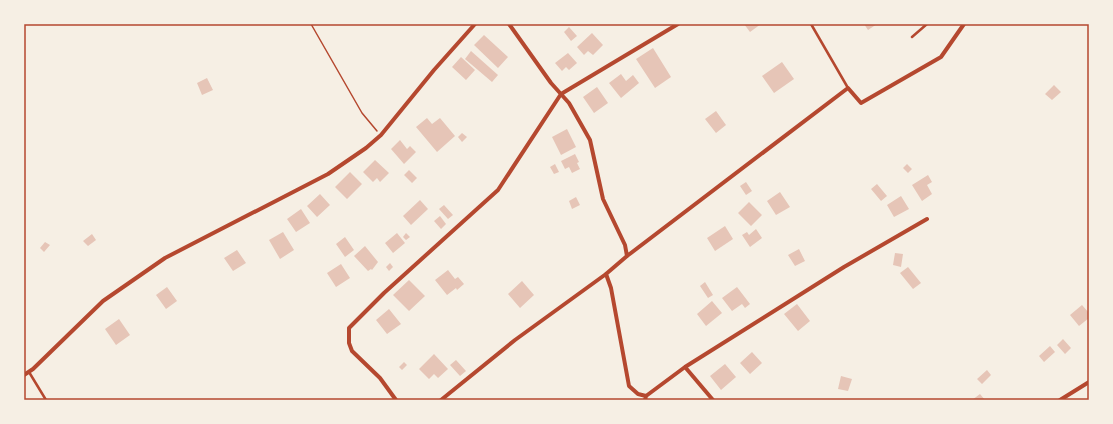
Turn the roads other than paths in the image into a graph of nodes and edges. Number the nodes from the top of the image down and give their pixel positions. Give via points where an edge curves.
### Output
1 (475, 24) edge
2 (509, 24) edge
3 (678, 24) edge
4 (811, 24) edge
5 (927, 24) edge
6 (964, 24) edge
7 (912, 37) dead end
8 (848, 88) junction
9 (561, 94) junction
10 (927, 219) dead end
11 (627, 256) junction
12 (606, 274) junction
13 (685, 367) junction
14 (29, 372) junction
15 (24, 375) edge
16 (1089, 382) edge
17 (646, 398) edge
18 (46, 400) edge
19 (396, 400) edge
20 (441, 400) edge
21 (713, 400) edge
22 (1060, 400) edge

1 - 14 street via 380,136 366,148 328,174 165,258 103,302
2 - 9 street
3 - 9 street
4 - 8 lane
5 - 7 lane
6 - 8 street via 941,57 861,103
8 - 11 street
9 - 11 street via 590,140 603,199 625,245
9 - 19 street via 498,190 349,328 352,351 380,378
10 - 13 street via 844,267
11 - 12 street
12 - 17 street via 611,288 629,386
12 - 20 street via 515,340
13 - 17 street
13 - 21 street
14 - 15 street
14 - 18 lane
16 - 22 street

